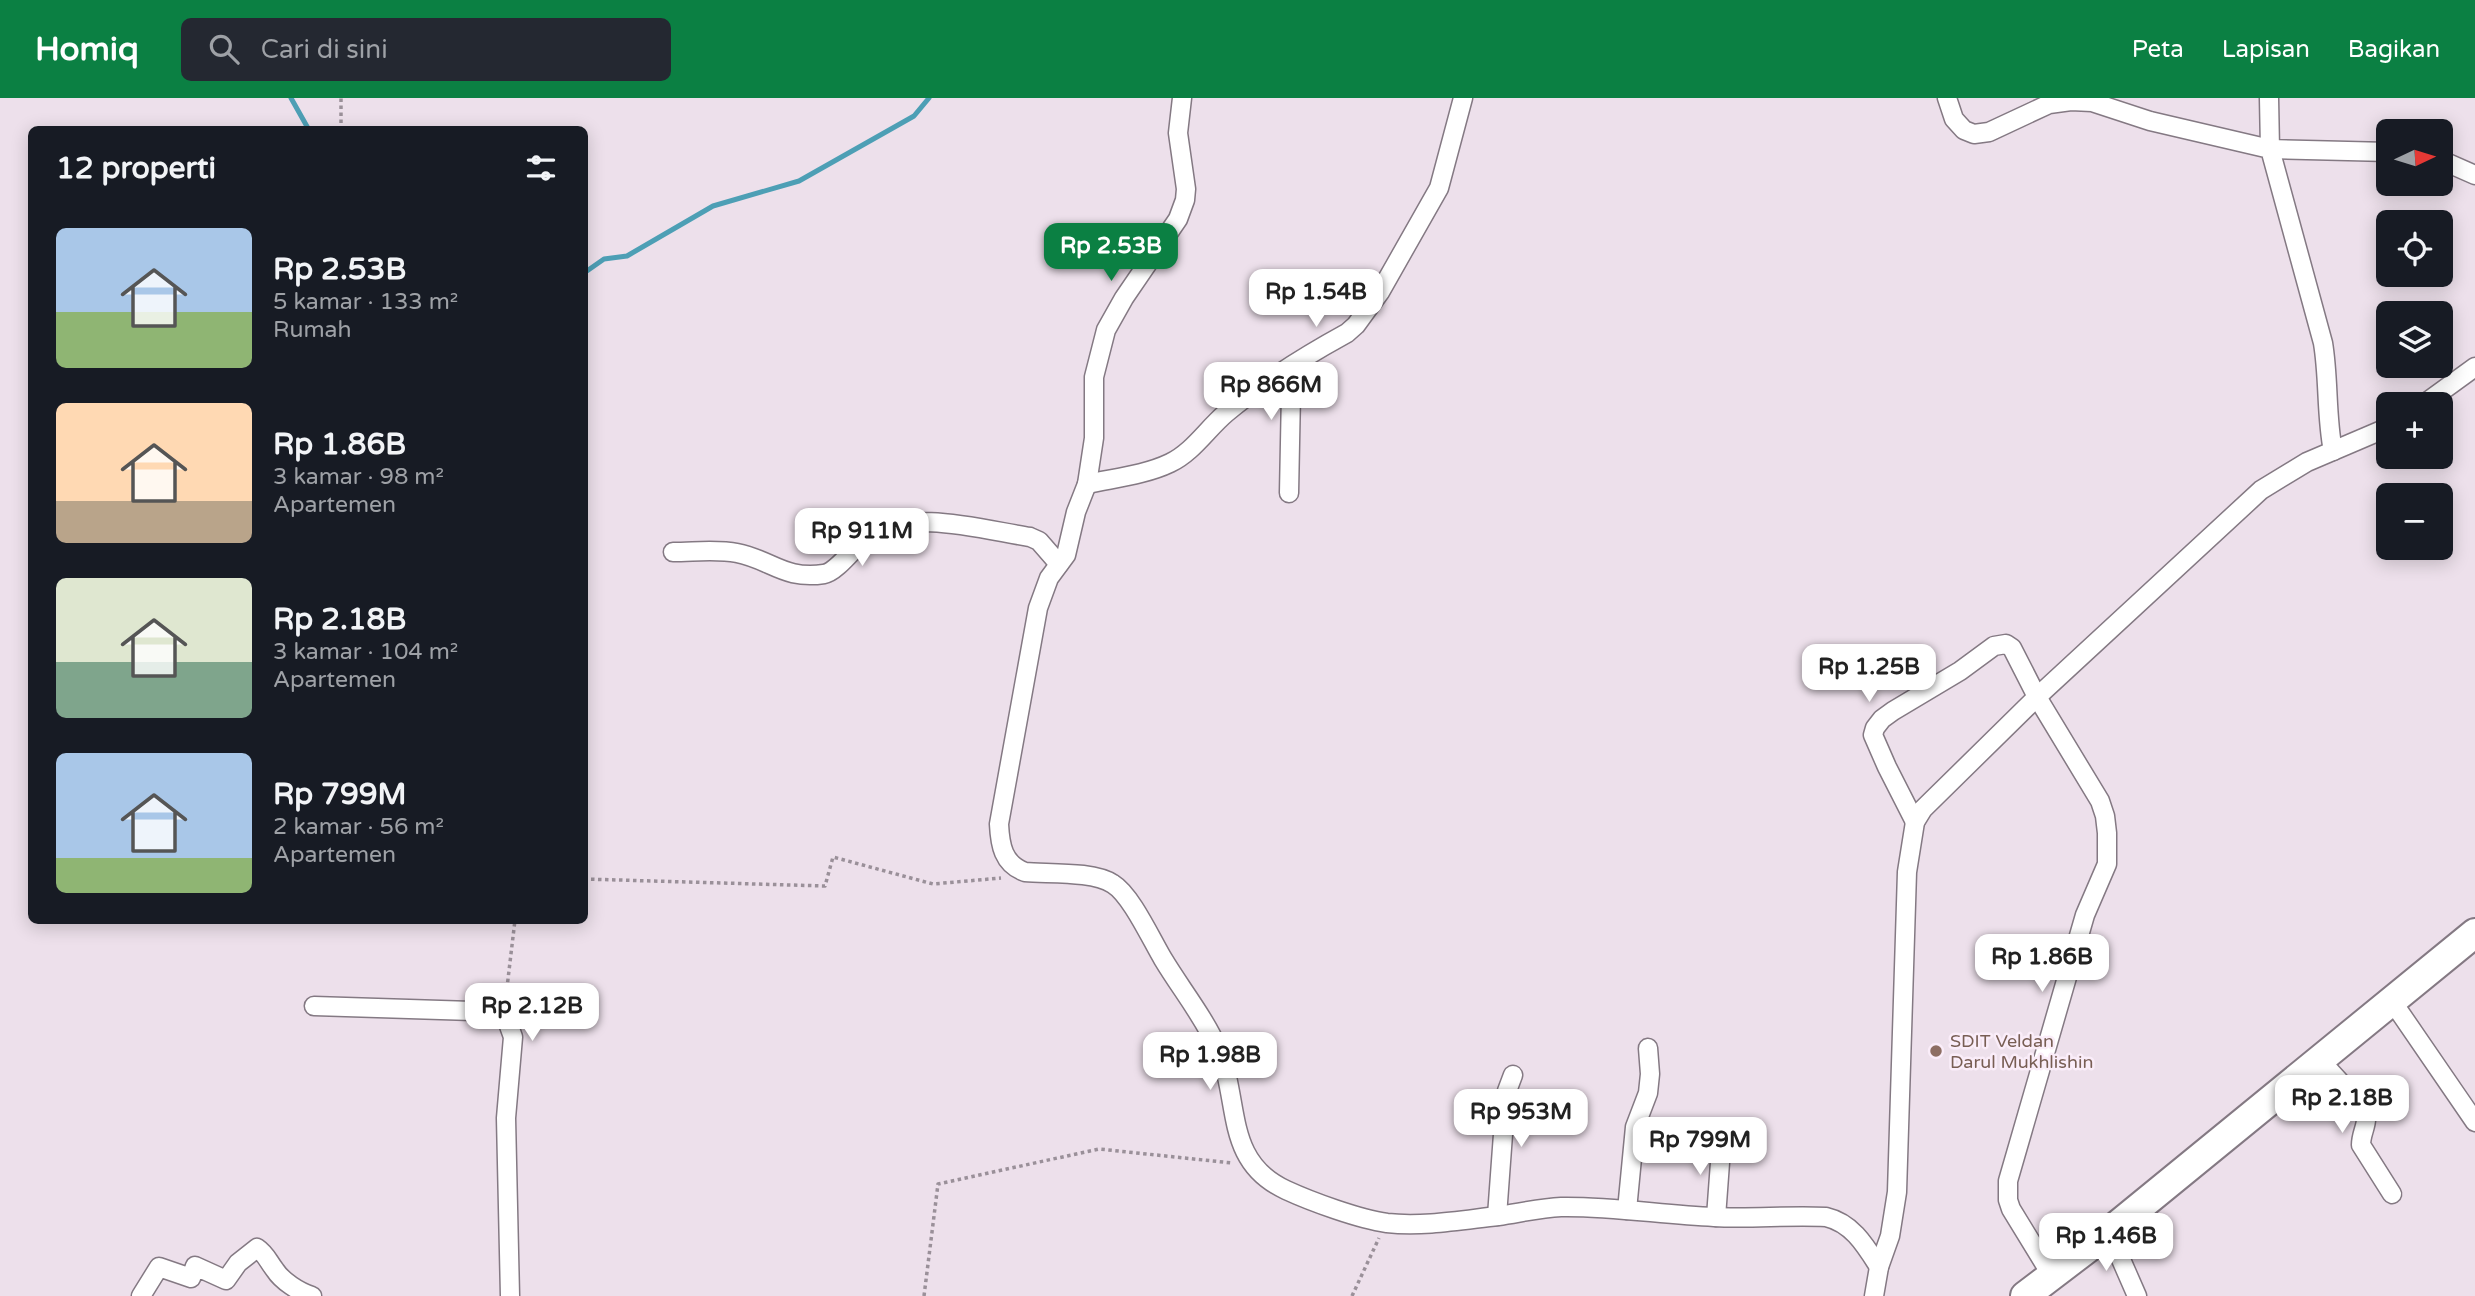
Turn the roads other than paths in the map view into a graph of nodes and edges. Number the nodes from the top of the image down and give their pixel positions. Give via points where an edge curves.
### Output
1 (1182, 98) edge
2 (1464, 98) edge
3 (1947, 98) edge
4 (2269, 98) edge
5 (2270, 149) junction
6 (2376, 152) edge
7 (2454, 166) edge
8 (2475, 175) edge
9 (1302, 360) junction
10 (2475, 367) edge
11 (2441, 392) edge
12 (2376, 433) edge
13 (2333, 451) junction
14 (1087, 484) junction
15 (1289, 493) dead end
16 (673, 552) dead end
17 (1059, 564) junction
18 (2037, 697) junction
19 (1915, 822) junction
20 (2475, 933) edge
21 (2392, 1001) junction
22 (314, 1006) dead end
23 (1648, 1048) dead end
24 (2320, 1060) junction
25 (1513, 1075) dead end
26 (2475, 1122) edge
27 (1705, 1129) dead end
28 (2392, 1194) dead end
29 (1627, 1210) junction
30 (1497, 1216) junction
31 (1716, 1217) junction
32 (2109, 1232) junction
33 (1879, 1267) junction
34 (2052, 1276) junction
35 (141, 1296) edge
36 (312, 1296) edge
37 (510, 1296) edge
38 (1874, 1296) edge
39 (2025, 1296) edge
40 (2137, 1296) edge

1 - 14 street via 1178,133 1185,200 1178,219 1106,330 1094,377 1094,438
2 - 9 street via 1439,188 1380,292 1347,333
3 - 5 street via 1955,119 1974,134 1989,132 2049,104 2092,102 2150,121
4 - 5 street
5 - 6 street
5 - 13 street via 2323,343
7 - 8 street
9 - 14 street via 1223,416 1172,463
9 - 15 street via 1291,393
10 - 11 street
12 - 13 street
13 - 18 street via 2261,490
14 - 17 street via 1066,555
16 - 17 street via 738,553 797,576 828,574 867,537 887,526 930,522 1030,537
17 - 30 street via 1038,608 999,824 1005,856 1014,868 1025,872 1096,877 1123,891 1219,1050 1241,1145 1266,1179 1386,1223
18 - 19 street
18 - 19 street via 2012,648 2000,644 1882,719 1874,735
18 - 34 street via 2100,802 2108,841 2104,875 2085,915 2008,1181 2011,1209
19 - 33 street via 1907,872 1897,1192 1891,1236
20 - 21 main road
21 - 24 main road
21 - 26 street
22 - 37 street via 504,1012 513,1037 506,1118
23 - 29 street via 1650,1074 1635,1127
24 - 28 street via 2363,1107 2367,1124 2361,1145
24 - 32 main road
25 - 30 street via 1505,1107
27 - 31 street via 1721,1149
29 - 30 street via 1559,1207
29 - 31 street
31 - 33 street via 1836,1219 1859,1237
32 - 34 main road
32 - 40 street
33 - 38 street
34 - 39 main road
35 - 36 street via 159,1267 191,1279 195,1266 226,1280 257,1248 266,1254 276,1273

